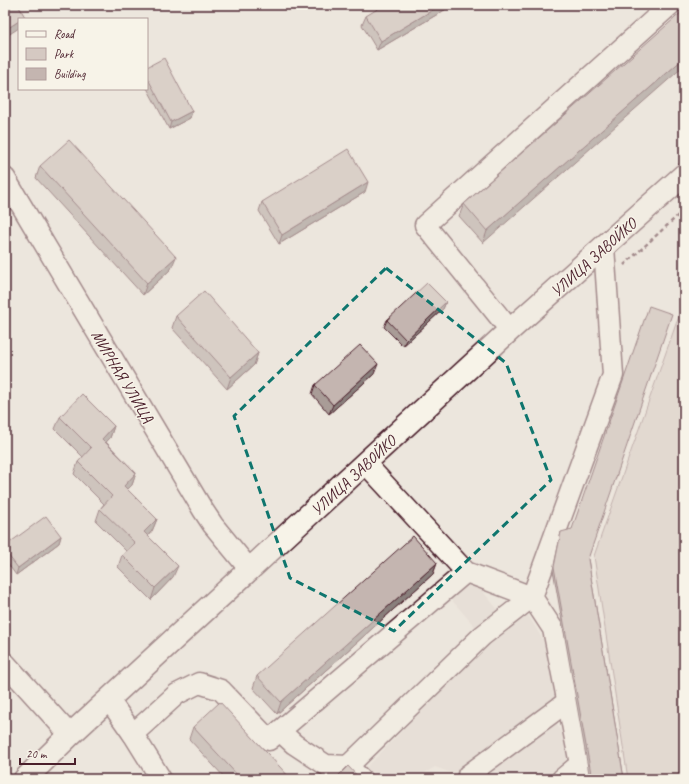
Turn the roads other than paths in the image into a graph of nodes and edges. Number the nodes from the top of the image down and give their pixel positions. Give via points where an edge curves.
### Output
1 (670, 5) edge
2 (684, 175) edge
3 (5, 178) edge
4 (604, 247) junction
5 (510, 330) junction
6 (365, 463) junction
7 (250, 570) junction
8 (466, 572) junction
9 (532, 597) junction
10 (5, 663) edge
11 (109, 700) junction
12 (568, 701) junction
13 (280, 731) junction
14 (133, 734) junction
15 (70, 735) junction
16 (354, 772) edge
17 (581, 772) edge
18 (26, 779) edge
19 (161, 779) edge
20 (472, 779) edge
21 (562, 779) edge

1 - 5 street via 424,225
2 - 4 main road, УЛИЦА ЗАВОЙКО
3 - 7 street, МИРНАЯ УЛИЦА via 203,510
4 - 5 main road, УЛИЦА ЗАВОЙКО
4 - 9 street via 613,375
5 - 6 main road, УЛИЦА ЗАВОЙКО
6 - 7 main road, УЛИЦА ЗАВОЙКО
6 - 8 street
7 - 11 main road, УЛИЦА ЗАВОЙКО
8 - 9 street
8 - 13 street
9 - 12 street via 553,629
9 - 16 street via 482,636
10 - 15 street
11 - 14 street
11 - 15 main road, УЛИЦА ЗАВОЙКО
12 - 17 street
12 - 20 street via 468,775
13 - 14 street via 269,740 222,690 200,683 177,694
13 - 16 street via 294,744 326,765
14 - 19 street
15 - 18 main road, УЛИЦА ЗАВОЙКО
17 - 21 street

